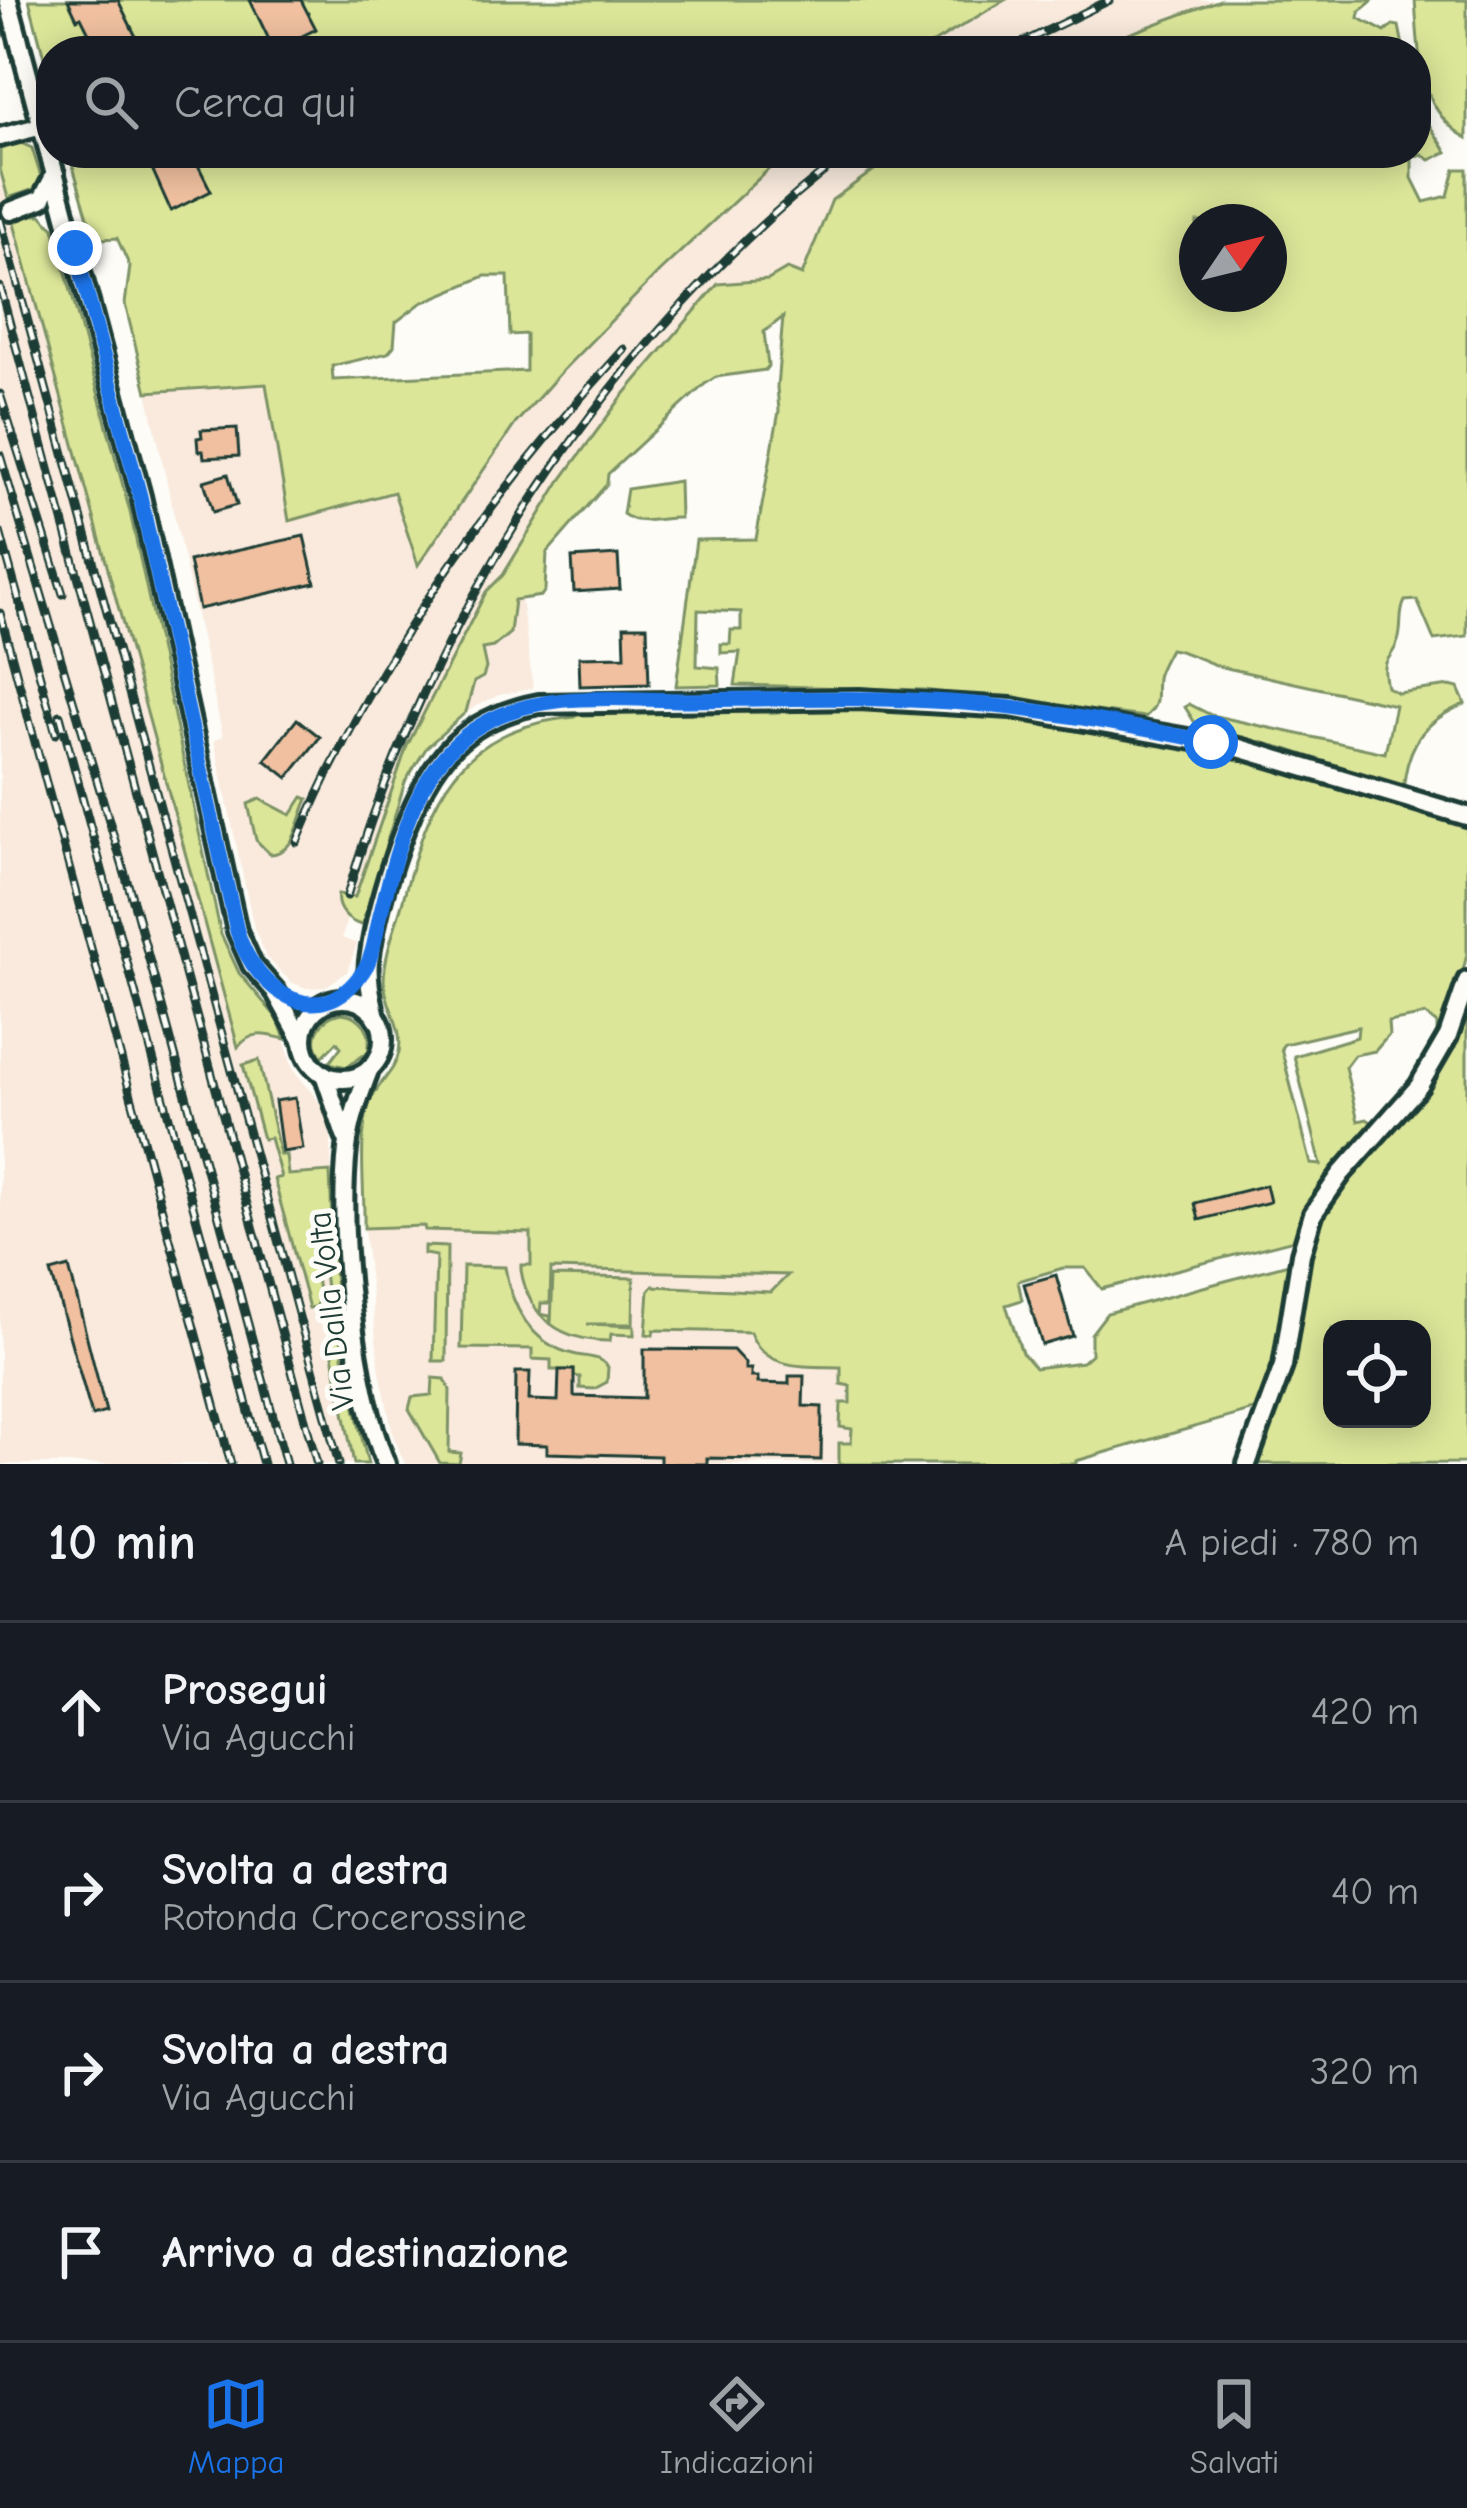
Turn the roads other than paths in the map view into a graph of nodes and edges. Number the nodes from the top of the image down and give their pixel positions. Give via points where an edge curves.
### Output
1 (8, 0) edge
2 (36, 104) edge
3 (36, 128) edge
4 (0, 137) edge
5 (53, 168) edge
6 (55, 174) junction
7 (36, 203) junction
8 (11, 211) dead end
9 (69, 225) junction
10 (1467, 816) edge
11 (369, 961) junction
12 (1467, 981) edge
13 (275, 991) junction
14 (328, 1002) junction
15 (376, 1017) junction
16 (304, 1042) junction
17 (370, 1068) junction
18 (324, 1074) junction
19 (347, 1148) junction
20 (386, 1464) edge
21 (1247, 1464) edge

1 - 2 street
3 - 4 street
5 - 6 street
6 - 7 street
6 - 9 street
7 - 8 street
7 - 9 street
9 - 13 street via 140,496 233,916 247,956
10 - 11 street via 1239,748 1011,708 889,699 548,702 483,723 434,769 400,847
11 - 14 street
11 - 15 street
12 - 21 street via 1419,1086 1312,1214 1283,1366
13 - 14 street
13 - 16 street
14 - 15 street via 358,1002
14 - 16 street via 309,1018
15 - 17 street via 382,1043
16 - 18 street
17 - 18 street via 353,1077
17 - 19 street, Via Dalla Volta
18 - 19 street, Via Dalla Volta
19 - 20 street, Via Dalla Volta via 356,1328

